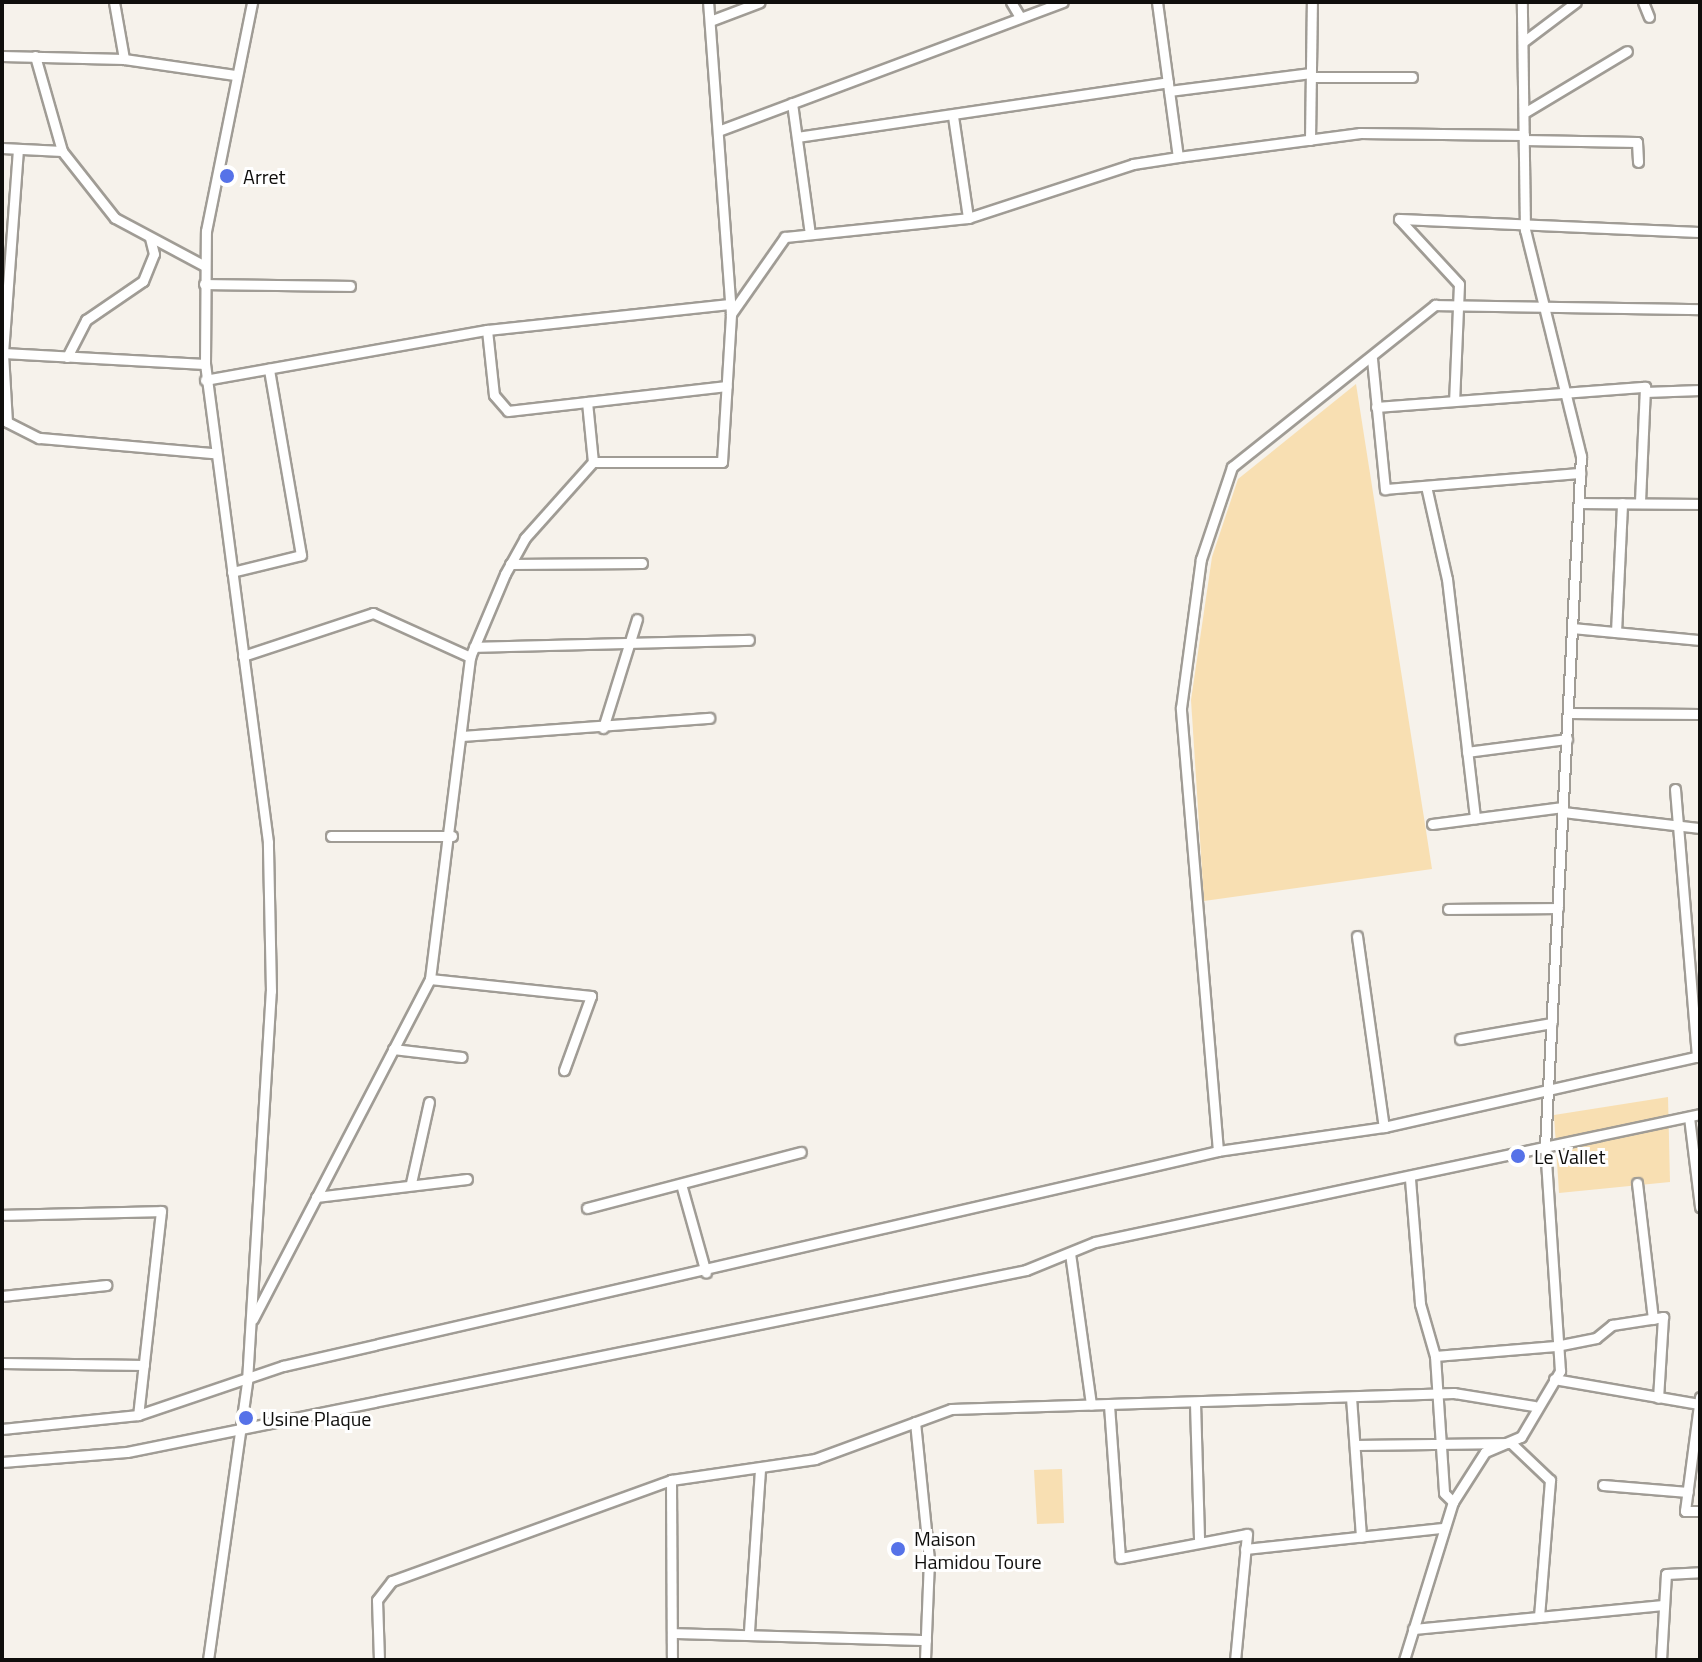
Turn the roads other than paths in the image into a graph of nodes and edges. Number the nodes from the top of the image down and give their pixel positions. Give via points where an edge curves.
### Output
1 (114, 2) edge
2 (252, 2) edge
3 (708, 2) edge
4 (760, 2) edge
5 (1011, 2) edge
6 (1063, 2) edge
7 (1158, 2) edge
8 (1312, 2) edge
9 (1522, 2) edge
10 (1576, 2) edge
11 (1643, 2) edge
12 (1020, 17) junction
13 (1649, 17) dead end
14 (710, 21) junction
15 (1523, 42) junction
16 (1627, 51) dead end
17 (2, 56) edge
18 (35, 56) junction
19 (124, 59) junction
20 (235, 75) junction
21 (1311, 75) junction
22 (1412, 77) dead end
23 (1168, 86) junction
24 (792, 103) junction
25 (1524, 113) junction
26 (953, 116) junction
27 (718, 131) junction
28 (797, 137) junction
29 (1524, 138) junction
30 (1310, 140) junction
31 (2, 148) edge
32 (18, 149) junction
33 (62, 151) junction
34 (1178, 157) junction
35 (1638, 162) dead end
36 (968, 218) junction
37 (1525, 222) junction
38 (1700, 232) edge
39 (810, 234) junction
40 (150, 238) junction
41 (203, 265) junction
42 (204, 284) junction
43 (350, 286) dead end
44 (1458, 305) junction
45 (1544, 307) junction
46 (731, 309) junction
47 (1700, 309) edge
48 (487, 330) junction
49 (3, 353) edge
50 (67, 357) junction
51 (1372, 359) junction
52 (205, 364) junction
53 (269, 369) junction
54 (205, 380) junction
55 (727, 386) junction
56 (1700, 390) edge
57 (1645, 392) junction
58 (1566, 393) junction
59 (1454, 401) junction
60 (587, 402) junction
61 (1376, 407) junction
62 (212, 453) junction
63 (593, 462) junction
64 (1580, 473) junction
65 (1426, 486) junction
66 (1579, 503) junction
67 (1622, 503) junction
68 (1640, 503) junction
69 (1700, 504) edge
70 (642, 563) dead end
71 (510, 564) junction
72 (232, 572) junction
73 (637, 619) dead end
74 (1572, 628) junction
75 (1616, 632) junction
76 (749, 640) dead end
77 (1700, 640) edge
78 (630, 643) junction
79 (472, 652) junction
80 (243, 656) junction
81 (1568, 713) junction
82 (1700, 714) edge
83 (709, 718) dead end
84 (603, 728) junction
85 (463, 736) junction
86 (1567, 739) junction
87 (1467, 752) junction
88 (1675, 789) dead end
89 (1563, 810) junction
90 (1475, 818) junction
91 (1432, 824) dead end
92 (1678, 828) junction
93 (1700, 828) edge
94 (331, 836) dead end
95 (452, 836) junction
96 (1558, 908) junction
97 (1448, 909) dead end
98 (1357, 936) dead end
99 (430, 979) junction
100 (1552, 1023) junction
101 (1460, 1039) dead end
102 (393, 1049) junction
103 (1698, 1056) edge
104 (462, 1057) dead end
105 (564, 1070) dead end
106 (1549, 1094) junction
107 (429, 1102) dead end
108 (1700, 1114) edge
109 (1689, 1117) junction
110 (1384, 1127) junction
111 (1545, 1147) junction
112 (1218, 1151) junction
113 (801, 1152) dead end
114 (467, 1179) dead end
115 (1410, 1179) junction
116 (411, 1183) junction
117 (1637, 1183) dead end
118 (681, 1184) junction
119 (316, 1197) junction
120 (1700, 1207) edge
121 (587, 1208) dead end
122 (2, 1215) edge
123 (1070, 1253) junction
124 (706, 1273) junction
125 (106, 1285) dead end
126 (2, 1296) edge
127 (1653, 1319) junction
128 (251, 1322) junction
129 (1561, 1345) junction
130 (1435, 1356) junction
131 (2, 1363) edge
132 (144, 1365) junction
133 (1554, 1379) junction
134 (247, 1381) junction
135 (1437, 1394) junction
136 (1351, 1397) junction
137 (1700, 1397) edge
138 (1658, 1398) junction
139 (1195, 1403) junction
140 (1699, 1404) edge
141 (1091, 1405) junction
142 (1109, 1405) junction
143 (1534, 1406) junction
144 (138, 1415) junction
145 (915, 1422) junction
146 (241, 1426) junction
147 (2, 1429) edge
148 (1511, 1443) junction
149 (1355, 1445) junction
150 (1438, 1447) junction
151 (2, 1462) edge
152 (760, 1470) junction
153 (671, 1480) junction
154 (1603, 1485) dead end
155 (1688, 1492) junction
156 (1453, 1502) junction
157 (1700, 1511) edge
158 (1443, 1528) junction
159 (1361, 1537) junction
160 (1199, 1541) junction
161 (1245, 1549) junction
162 (1700, 1572) edge
163 (1664, 1605) junction
164 (1539, 1617) junction
165 (1413, 1629) junction
166 (749, 1631) junction
167 (672, 1633) junction
168 (926, 1640) junction
169 (208, 1660) edge
170 (379, 1660) edge
171 (672, 1660) edge
172 (925, 1660) edge
173 (1235, 1660) edge
174 (1404, 1660) edge
175 (1661, 1660) edge

1 - 19 street
2 - 20 street
3 - 14 street
4 - 14 street
5 - 12 street
6 - 12 street
7 - 23 street
8 - 21 street
9 - 15 street
10 - 15 street
11 - 13 street
12 - 24 street
14 - 27 street
15 - 25 street
16 - 25 street
17 - 18 street
18 - 19 street
18 - 33 street
19 - 20 street
20 - 41 street
21 - 22 street
21 - 23 street
21 - 30 street
23 - 26 street
23 - 34 street
24 - 27 street
24 - 28 street
25 - 29 street
26 - 28 street
26 - 36 street
27 - 46 street
28 - 39 street
29 - 30 street
29 - 35 street via 1637,142
29 - 37 street
30 - 34 street
31 - 32 street
32 - 33 street
32 - 49 street
33 - 40 street via 101,206
34 - 36 street via 1133,164
36 - 39 street
37 - 38 street
37 - 44 street via 1399,219 1459,284
37 - 45 street
39 - 46 street via 785,237
40 - 41 street
40 - 50 street via 154,254 143,281 86,320
41 - 42 street
42 - 43 street
42 - 52 street
44 - 45 street
44 - 51 street via 1435,305
44 - 59 street
45 - 47 street
45 - 58 street
46 - 48 street
46 - 55 street
48 - 53 street
48 - 60 street via 499,406
49 - 50 street
49 - 62 street via 3,414 23,431
50 - 52 street
51 - 61 street
51 - 112 street via 1232,467 1201,559 1185,656 1181,770
52 - 54 street
53 - 54 street
53 - 72 street via 301,555
54 - 62 street
55 - 60 street
55 - 63 street via 722,462
56 - 57 street
57 - 58 street via 1645,387
57 - 68 street
58 - 59 street
58 - 64 street
59 - 61 street
60 - 63 street
61 - 65 street via 1385,489
62 - 72 street
63 - 71 street
64 - 65 street
64 - 66 street
65 - 87 street via 1447,579
66 - 67 street
66 - 74 street
67 - 68 street
67 - 75 street
68 - 69 street
70 - 71 street
71 - 79 street
72 - 80 street
73 - 78 street
74 - 75 street
74 - 81 street
75 - 77 street
76 - 78 street
78 - 79 street
78 - 84 street
79 - 80 street via 373,613
79 - 85 street
80 - 128 street via 268,842 271,991
81 - 82 street
81 - 86 street
83 - 84 street
84 - 85 street
85 - 95 street
86 - 87 street
86 - 89 street
87 - 90 street
88 - 92 street
89 - 90 street
89 - 92 street
89 - 96 street
90 - 91 street
92 - 93 street
92 - 103 street
94 - 95 street
95 - 99 street
96 - 97 street
96 - 100 street
98 - 110 street
99 - 102 street
99 - 105 street via 591,996
100 - 101 street
100 - 106 street
102 - 104 street
102 - 119 street
103 - 106 street
106 - 110 street
106 - 111 street
107 - 116 street
108 - 109 street
109 - 111 street
109 - 120 street
110 - 112 street
111 - 115 street
111 - 129 street
112 - 124 street
113 - 118 street
114 - 116 street
115 - 123 street
115 - 130 street via 1420,1304
116 - 119 street
117 - 127 street
118 - 121 street
118 - 124 street
119 - 128 street
122 - 132 street via 161,1211
123 - 141 street
123 - 146 street via 1026,1270
124 - 134 street via 283,1366
125 - 126 street
127 - 129 street
127 - 138 street via 1663,1317 1665,1339
128 - 134 street
129 - 130 street
129 - 133 street
130 - 135 street
131 - 132 street
132 - 144 street
133 - 138 street via 1609,1383
133 - 143 street
134 - 144 street
134 - 146 street
135 - 136 street
135 - 143 street
135 - 150 street
136 - 139 street
136 - 149 street
137 - 140 street
138 - 140 street
139 - 142 street
139 - 160 street
140 - 155 street
141 - 142 street
141 - 145 street via 951,1409
142 - 160 street via 1120,1558
143 - 148 street
144 - 147 street
145 - 152 street via 815,1459
145 - 168 street via 929,1560
146 - 151 street via 127,1452
146 - 169 street
148 - 150 street
148 - 156 street via 1485,1452
148 - 164 street via 1550,1480
149 - 150 street
149 - 159 street
150 - 156 street via 1444,1493
152 - 153 street
152 - 166 street
153 - 167 street
153 - 170 street via 392,1581 377,1600
154 - 155 street
155 - 157 street via 1685,1511
156 - 158 street
158 - 159 street
158 - 165 street
159 - 161 street
160 - 161 street via 1247,1534
161 - 173 street
162 - 163 street via 1666,1574
163 - 164 street
163 - 175 street
164 - 165 street
165 - 174 street
166 - 167 street
166 - 168 street
167 - 171 street
168 - 172 street

